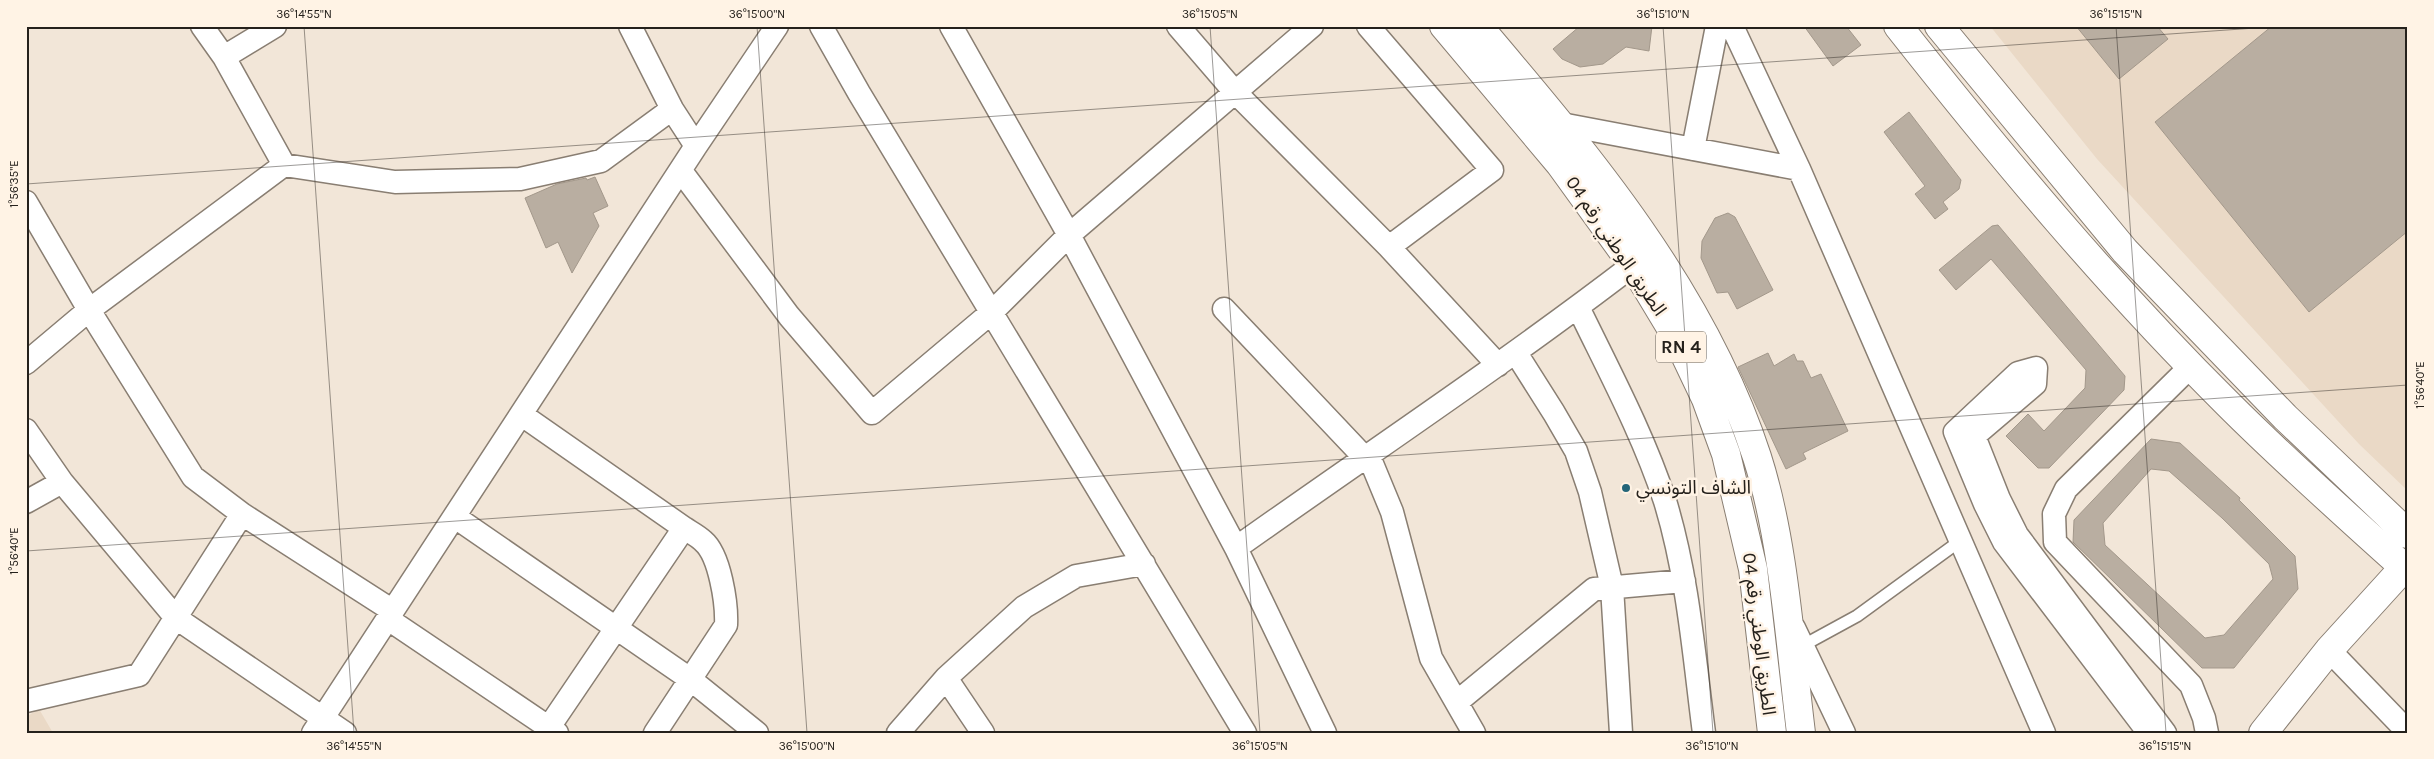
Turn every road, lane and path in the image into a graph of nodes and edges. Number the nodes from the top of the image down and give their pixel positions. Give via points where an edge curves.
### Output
1 (202, 26) edge
2 (275, 26) edge
3 (630, 26) edge
4 (777, 26) edge
5 (821, 26) edge
6 (951, 26) edge
7 (1178, 26) edge
8 (1312, 26) edge
9 (1368, 26) edge
10 (1444, 26) edge
11 (1478, 26) edge
12 (1717, 26) edge
13 (1732, 26) edge
14 (1898, 26) edge
15 (1939, 26) edge
16 (224, 57) junction
17 (1234, 91) junction
18 (672, 109) junction
19 (1561, 124) junction
20 (696, 146) junction
21 (1693, 149) junction
22 (284, 166) junction
23 (1799, 169) junction
24 (681, 171) junction
25 (26, 202) edge
26 (1069, 236) junction
27 (1389, 247) junction
28 (1633, 265) junction
29 (1578, 307) junction
30 (1224, 309) dead end
31 (89, 310) junction
32 (992, 312) junction
33 (1507, 359) junction
34 (26, 363) edge
35 (2191, 366) junction
36 (522, 415) junction
37 (26, 430) edge
38 (1366, 455) junction
39 (62, 482) junction
40 (26, 502) edge
41 (242, 514) junction
42 (455, 517) junction
43 (684, 528) junction
44 (2408, 534) edge
45 (1960, 541) junction
46 (1236, 548) junction
47 (1144, 564) junction
48 (2406, 567) edge
49 (1684, 581) junction
50 (1612, 587) junction
51 (1786, 612) junction
52 (391, 615) junction
53 (176, 618) junction
54 (617, 628) junction
55 (1802, 646) junction
56 (2329, 650) junction
57 (946, 678) junction
58 (690, 679) junction
59 (26, 701) edge
60 (1457, 702) junction
61 (318, 725) edge
62 (550, 731) edge
63 (2408, 732) edge
64 (345, 733) edge
65 (656, 733) edge
66 (757, 733) edge
67 (898, 733) edge
68 (983, 733) edge
69 (1244, 733) edge
70 (1325, 733) edge
71 (1474, 733) edge
72 (1622, 733) edge
73 (1704, 733) edge
74 (1772, 733) edge
75 (1801, 733) edge
76 (1844, 733) edge
77 (2044, 733) edge
78 (2149, 733) edge
79 (2165, 733) edge
80 (2207, 733) edge
81 (2263, 733) edge

1 - 16 street
2 - 16 street
3 - 18 street
4 - 20 street
5 - 32 street
6 - 26 street
7 - 17 street
8 - 17 street
9 - 27 street via 1492,170
10 - 28 main road, الطريق الوطني رقم 04 / RN 4 via 1560,164
11 - 19 main road, الطريق الوطني رقم 04 / RN 4
12 - 21 street
13 - 23 street
14 - 35 main road via 2032,192
15 - 44 main road via 2125,251 2285,417
16 - 22 street
17 - 26 street
17 - 27 street
18 - 20 street
18 - 22 street via 601,161 520,179 395,182
19 - 21 street
19 - 51 main road, الطريق الوطني رقم 04 / RN 4 via 1623,204 1674,280 1708,339 1757,457 1772,515
20 - 24 street
21 - 23 street
22 - 31 street
23 - 45 street
24 - 32 street via 789,316 872,413
24 - 36 street
25 - 31 street
26 - 32 street
26 - 46 street
27 - 33 street
28 - 29 street
28 - 74 main road, الطريق الوطني رقم 04 / RN 4 via 1677,338 1706,399 1726,454 1753,569
29 - 33 street
29 - 49 street via 1643,442 1665,502
30 - 38 street
31 - 34 street
31 - 41 street via 193,477
32 - 47 street
33 - 38 street
33 - 50 street via 1576,451 1590,492
35 - 48 main road via 2320,493
35 - 80 street via 2066,489 2054,514 2055,542 2191,685
36 - 42 street
36 - 43 street
37 - 39 street
38 - 46 street
38 - 60 street via 1392,512 1431,658
39 - 40 street
39 - 53 street
41 - 52 street
41 - 53 street
42 - 52 street
42 - 54 street
43 - 54 street
43 - 58 street via 704,541 712,554 727,605 726,625
45 - 55 lane via 1857,616
45 - 77 street
46 - 70 street
47 - 57 street via 1076,576 1024,607
47 - 69 street
48 - 56 main road
49 - 50 street
49 - 73 street
50 - 60 street via 1594,589
50 - 72 street
51 - 55 street
51 - 75 main road, الطريق الوطني رقم 04 / RN 4
52 - 61 street
52 - 62 street
53 - 59 street via 139,675
53 - 61 street
54 - 58 street
54 - 62 street
55 - 76 street
56 - 63 street
56 - 81 main road
57 - 67 street
57 - 68 street
58 - 65 street
58 - 66 street
60 - 71 street
61 - 64 street
78 - 79 street via 2004,542 1956,432 2018,373 2036,368 2035,384 1974,436 1999,499 2018,535

